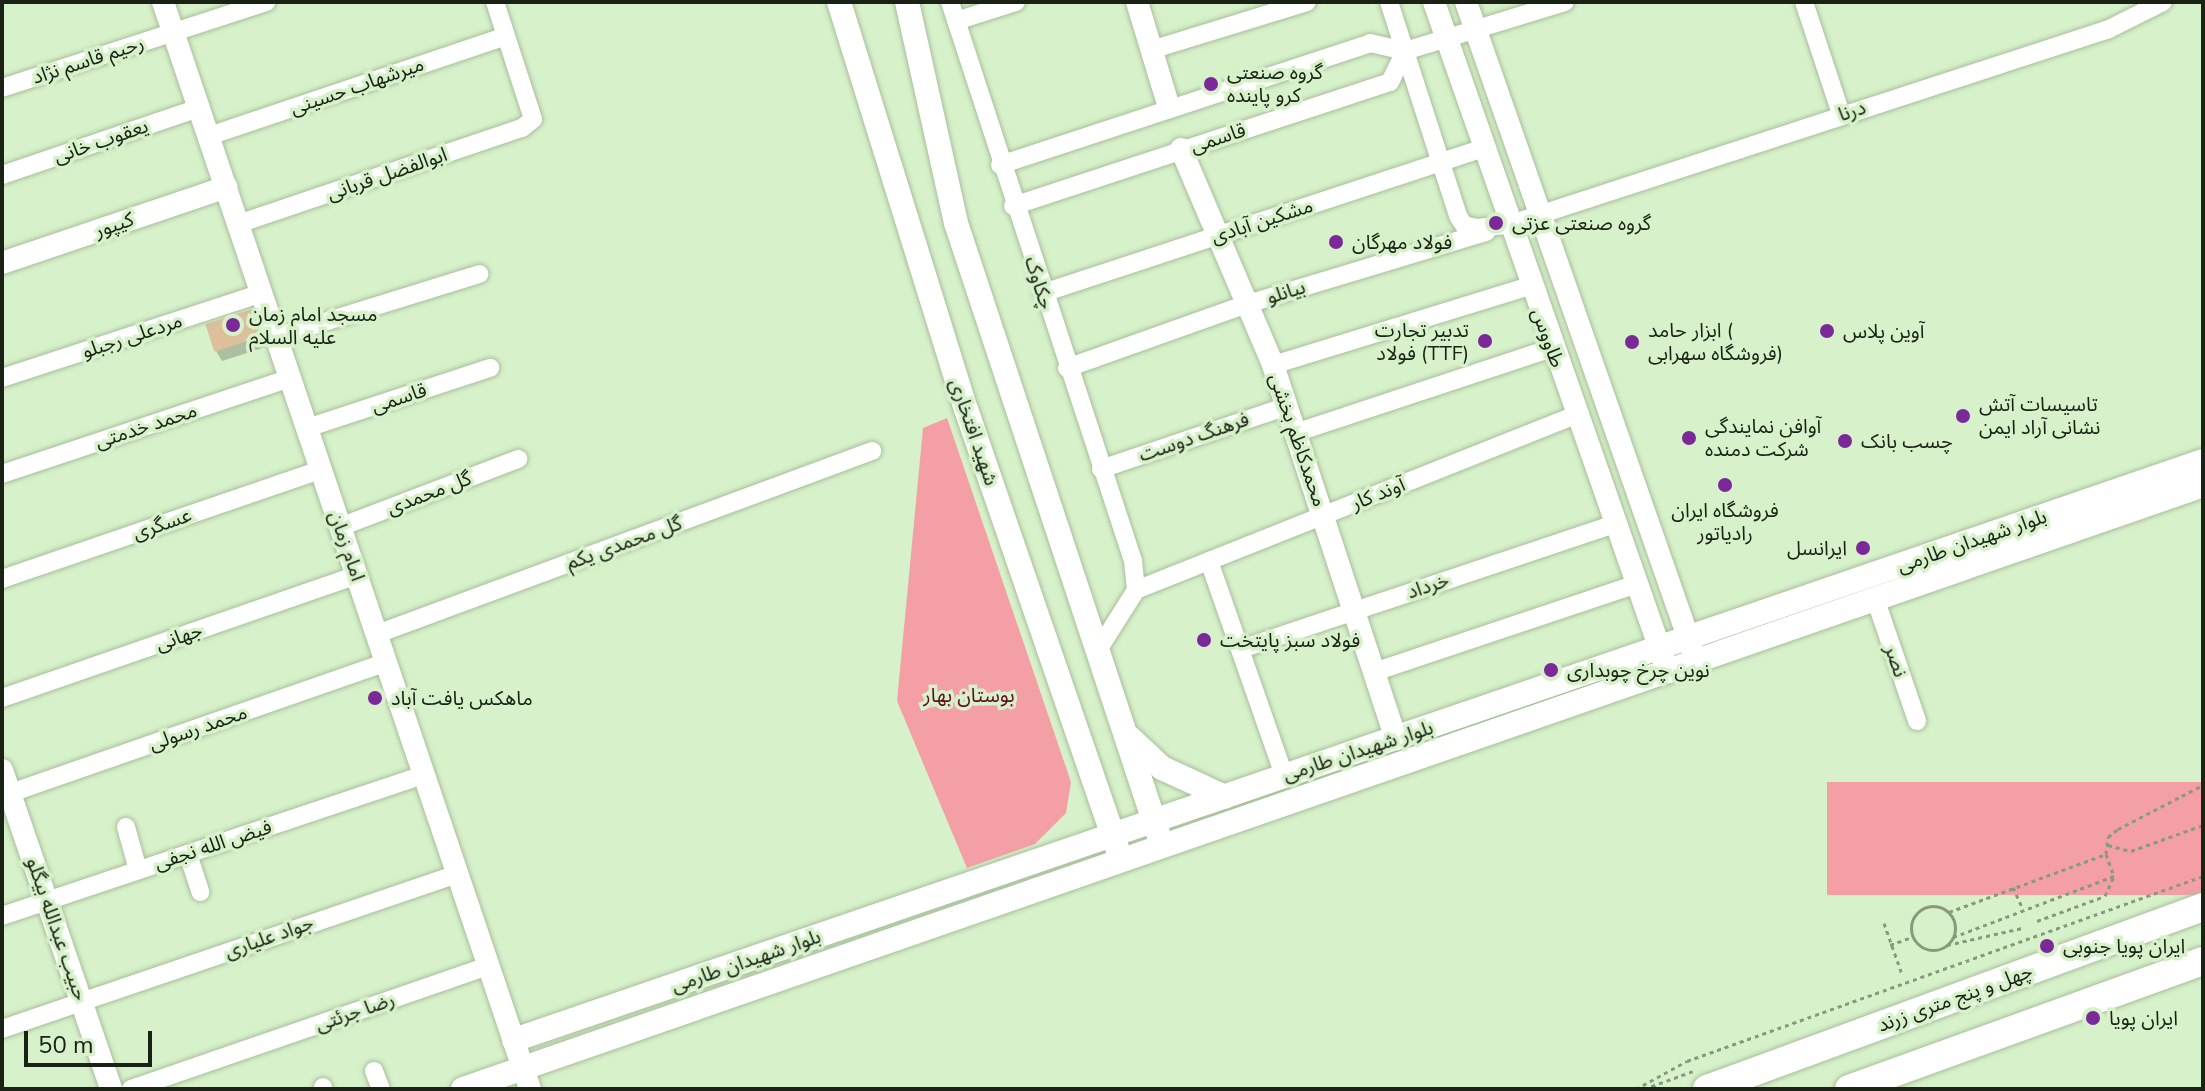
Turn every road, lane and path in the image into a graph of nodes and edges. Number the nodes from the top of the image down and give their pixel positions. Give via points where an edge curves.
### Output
1 (163, 2) edge
2 (266, 2) edge
3 (495, 2) edge
4 (839, 2) edge
5 (907, 2) edge
6 (950, 2) edge
7 (1016, 2) edge
8 (1137, 2) edge
9 (1307, 2) edge
10 (1389, 2) edge
11 (1434, 2) edge
12 (1466, 2) edge
13 (1565, 2) edge
14 (1804, 2) edge
15 (2163, 2) edge
16 (956, 21) junction
17 (174, 32) junction
18 (1475, 32) junction
19 (506, 36) junction
20 (1446, 41) junction
21 (1151, 50) junction
22 (1405, 51) junction
23 (2, 88) edge
24 (1169, 107) junction
25 (199, 108) junction
26 (1841, 114) junction
27 (209, 136) junction
28 (1181, 149) junction
29 (1481, 149) junction
30 (1440, 162) junction
31 (1000, 165) junction
32 (2, 175) edge
33 (226, 187) junction
34 (1013, 206) junction
35 (1539, 212) junction
36 (238, 224) junction
37 (1508, 225) junction
38 (1214, 236) junction
39 (2, 263) edge
40 (479, 274) dead end
41 (1530, 286) junction
42 (262, 293) junction
43 (1043, 293) junction
44 (1244, 305) junction
45 (276, 337) junction
46 (1552, 348) junction
47 (1273, 365) junction
48 (490, 368) dead end
49 (1067, 368) junction
50 (2, 378) edge
51 (290, 378) junction
52 (1287, 406) junction
53 (1576, 415) junction
54 (307, 428) junction
55 (1295, 433) junction
56 (872, 451) dead end
57 (518, 459) dead end
58 (2203, 461) edge
59 (1101, 469) junction
60 (321, 470) junction
61 (2, 474) edge
62 (2203, 485) edge
63 (1324, 515) junction
64 (1615, 524) junction
65 (340, 527) junction
66 (1209, 561) junction
67 (357, 575) junction
68 (2, 579) edge
69 (1637, 584) junction
70 (1136, 590) junction
71 (1876, 601) junction
72 (1354, 611) junction
73 (377, 634) junction
74 (1241, 649) junction
75 (1098, 650) junction
76 (1693, 651) junction
77 (1664, 660) junction
78 (386, 662) junction
79 (1374, 672) junction
80 (2, 698) edge
81 (1917, 721) dead end
82 (1126, 733) junction
83 (1396, 739) junction
84 (2, 770) edge
85 (424, 775) junction
86 (1284, 775) junction
87 (2203, 785) edge
88 (6, 794) edge
89 (1225, 797) junction
90 (1152, 819) junction
91 (2203, 825) edge
92 (126, 827) dead end
93 (1113, 832) junction
94 (1162, 843) junction
95 (2107, 845) junction
96 (188, 854) junction
97 (2106, 854) junction
98 (1120, 858) junction
99 (138, 870) junction
100 (457, 874) junction
101 (2114, 876) junction
102 (2203, 876) edge
103 (2013, 887) junction
104 (200, 892) dead end
105 (47, 901) junction
106 (2203, 907) edge
107 (2023, 910) junction
108 (1949, 912) junction
109 (2, 916) edge
110 (2037, 921) dead end
111 (1884, 923) dead end
112 (2022, 928) dead end
113 (1912, 937) junction
114 (1953, 937) junction
115 (1890, 945) junction
116 (1947, 945) junction
117 (2203, 961) edge
118 (489, 966) junction
119 (1902, 974) dead end
120 (81, 1001) junction
121 (2, 1029) edge
122 (514, 1040) junction
123 (374, 1071) dead end
124 (526, 1079) edge
125 (111, 1089) edge
126 (131, 1089) edge
127 (381, 1089) edge
128 (463, 1089) edge
129 (1636, 1089) edge
130 (1707, 1089) edge
131 (1849, 1089) edge

1 - 17 street, امام زمان
2 - 17 street, رحیم قاسم نژاد
3 - 19 street
4 - 93 main road, شهید افتخاری via 966,409
5 - 75 main road via 956,223
6 - 16 street, چکاوک
7 - 16 street
8 - 21 street
9 - 21 street
10 - 22 street
11 - 20 street, طاووس
12 - 18 street, طاووس
13 - 18 street
14 - 26 street
15 - 26 street, درنا via 2109,29
16 - 31 street, چکاوک
17 - 23 street, رحیم قاسم نژاد
17 - 25 street, امام زمان
18 - 20 street
18 - 35 street, طاووس
19 - 27 street, میرشهاب حسینی
19 - 36 street, ابوالفضل قربانی via 533,119 522,128
20 - 22 street
20 - 29 street, طاووس
21 - 24 street
22 - 24 street via 1370,43
22 - 28 street, قاسمی via 1390,82
22 - 30 street
24 - 31 street
25 - 27 street, امام زمان
25 - 32 street, یعقوب خانی
26 - 35 street, درنا
27 - 33 street, امام زمان
28 - 34 street, قاسمی
28 - 38 street, محمدکاظم بخشی
29 - 30 street, مشکین آبادی
29 - 37 street, طاووس
30 - 37 street via 1464,225
30 - 38 street, مشکین آبادی
31 - 34 street, چکاوک
33 - 36 street, امام زمان
33 - 39 street, کیپور
34 - 43 street, چکاوک
35 - 37 street, درنا
35 - 76 street, طاووس
36 - 42 street, امام زمان
37 - 41 street, طاووس
37 - 44 street, بیانلو
38 - 43 street, مشکین آبادی
38 - 44 street, محمدکاظم بخشی
40 - 45 street
41 - 46 street, طاووس
41 - 47 street
42 - 45 street, امام زمان
42 - 50 street, مردعلی رجبلو
43 - 49 street, چکاوک
44 - 47 street, محمدکاظم بخشی
44 - 49 street, بیانلو
45 - 51 street, امام زمان
46 - 53 street, طاووس
46 - 55 street
47 - 52 street, محمدکاظم بخشی
48 - 54 street, قاسمی
49 - 59 street, چکاوک
51 - 54 street, امام زمان
51 - 61 street, محمد خدمتی
52 - 55 street, محمدکاظم بخشی
52 - 59 street, فرهنگ دوست
53 - 63 street, آوند کار
53 - 64 street, طاووس
54 - 60 street, امام زمان
55 - 63 street, محمدکاظم بخشی
56 - 73 street, گل محمدی یکم
57 - 65 street, گل محمدی
58 - 76 main road, بلوار شهیدان طارمی
59 - 70 street, چکاوک via 1133,561
60 - 65 street, امام زمان
60 - 68 street, عسگری
62 - 71 main road, بلوار شهیدان طارمی
63 - 66 street, آوند کار
63 - 72 street, محمدکاظم بخشی
64 - 69 street, طاووس
64 - 72 street, خرداد
65 - 67 street, امام زمان
66 - 70 street, آوند کار
66 - 74 street
67 - 73 street, امام زمان
67 - 80 street, جهانی
69 - 77 street, طاووس
69 - 79 street
70 - 75 street
71 - 76 main road, بلوار شهیدان طارمی
71 - 81 street, نصر
72 - 74 street, خرداد
72 - 79 street, محمدکاظم بخشی
73 - 78 street, امام زمان
74 - 86 street
75 - 82 main road
76 - 77 main road, بلوار شهیدان طارمی
77 - 83 main road, بلوار شهیدان طارمی
77 - 94 main road, بلوار شهیدان طارمی
78 - 85 street, امام زمان
78 - 88 street, محمد رسولی
79 - 83 street, محمدکاظم بخشی
82 - 89 main road via 1162,768
82 - 90 main road
83 - 86 main road, بلوار شهیدان طارمی
84 - 88 street, حبیب عبدالله بیگلو
85 - 96 street, فیض الله نجفی
85 - 100 street, امام زمان
86 - 89 main road, بلوار شهیدان طارمی
87 - 95 path via 2118,829
88 - 105 street, حبیب عبدالله بیگلو
89 - 90 main road, بلوار شهیدان طارمی
90 - 93 main road, بلوار شهیدان طارمی
90 - 94 main road
91 - 95 path via 2131,851
92 - 99 street
93 - 98 main road, شهید افتخاری
93 - 122 main road, بلوار شهیدان طارمی
94 - 98 main road, بلوار شهیدان طارمی
95 - 97 path
96 - 99 street, فیض الله نجفی
96 - 104 street
97 - 101 path
97 - 103 path
98 - 124 main road, بلوار شهیدان طارمی
99 - 105 street, فیض الله نجفی
100 - 118 street, امام زمان
100 - 120 street, جواد علیاری
101 - 107 path
101 - 110 path via 2105,896
102 - 129 path via 1687,1061
103 - 107 path
103 - 108 path
105 - 109 street, فیض الله نجفی
105 - 120 street, حبیب عبدالله بیگلو
106 - 130 main road, چهل و پنج متری زرند
107 - 114 path
108 - 113 path via 1938,906 1919,910 1912,918
108 - 114 path
111 - 115 path
112 - 116 path
113 - 115 path
113 - 116 path via 1928,950
114 - 116 path
115 - 119 path
117 - 131 main road
118 - 122 street, امام زمان
118 - 126 street, رضا جرئتی
120 - 121 street, جواد علیاری
120 - 125 street, حبیب عبدالله بیگلو
122 - 124 street, امام زمان
123 - 127 street
124 - 128 main road, بلوار شهیدان طارمی

